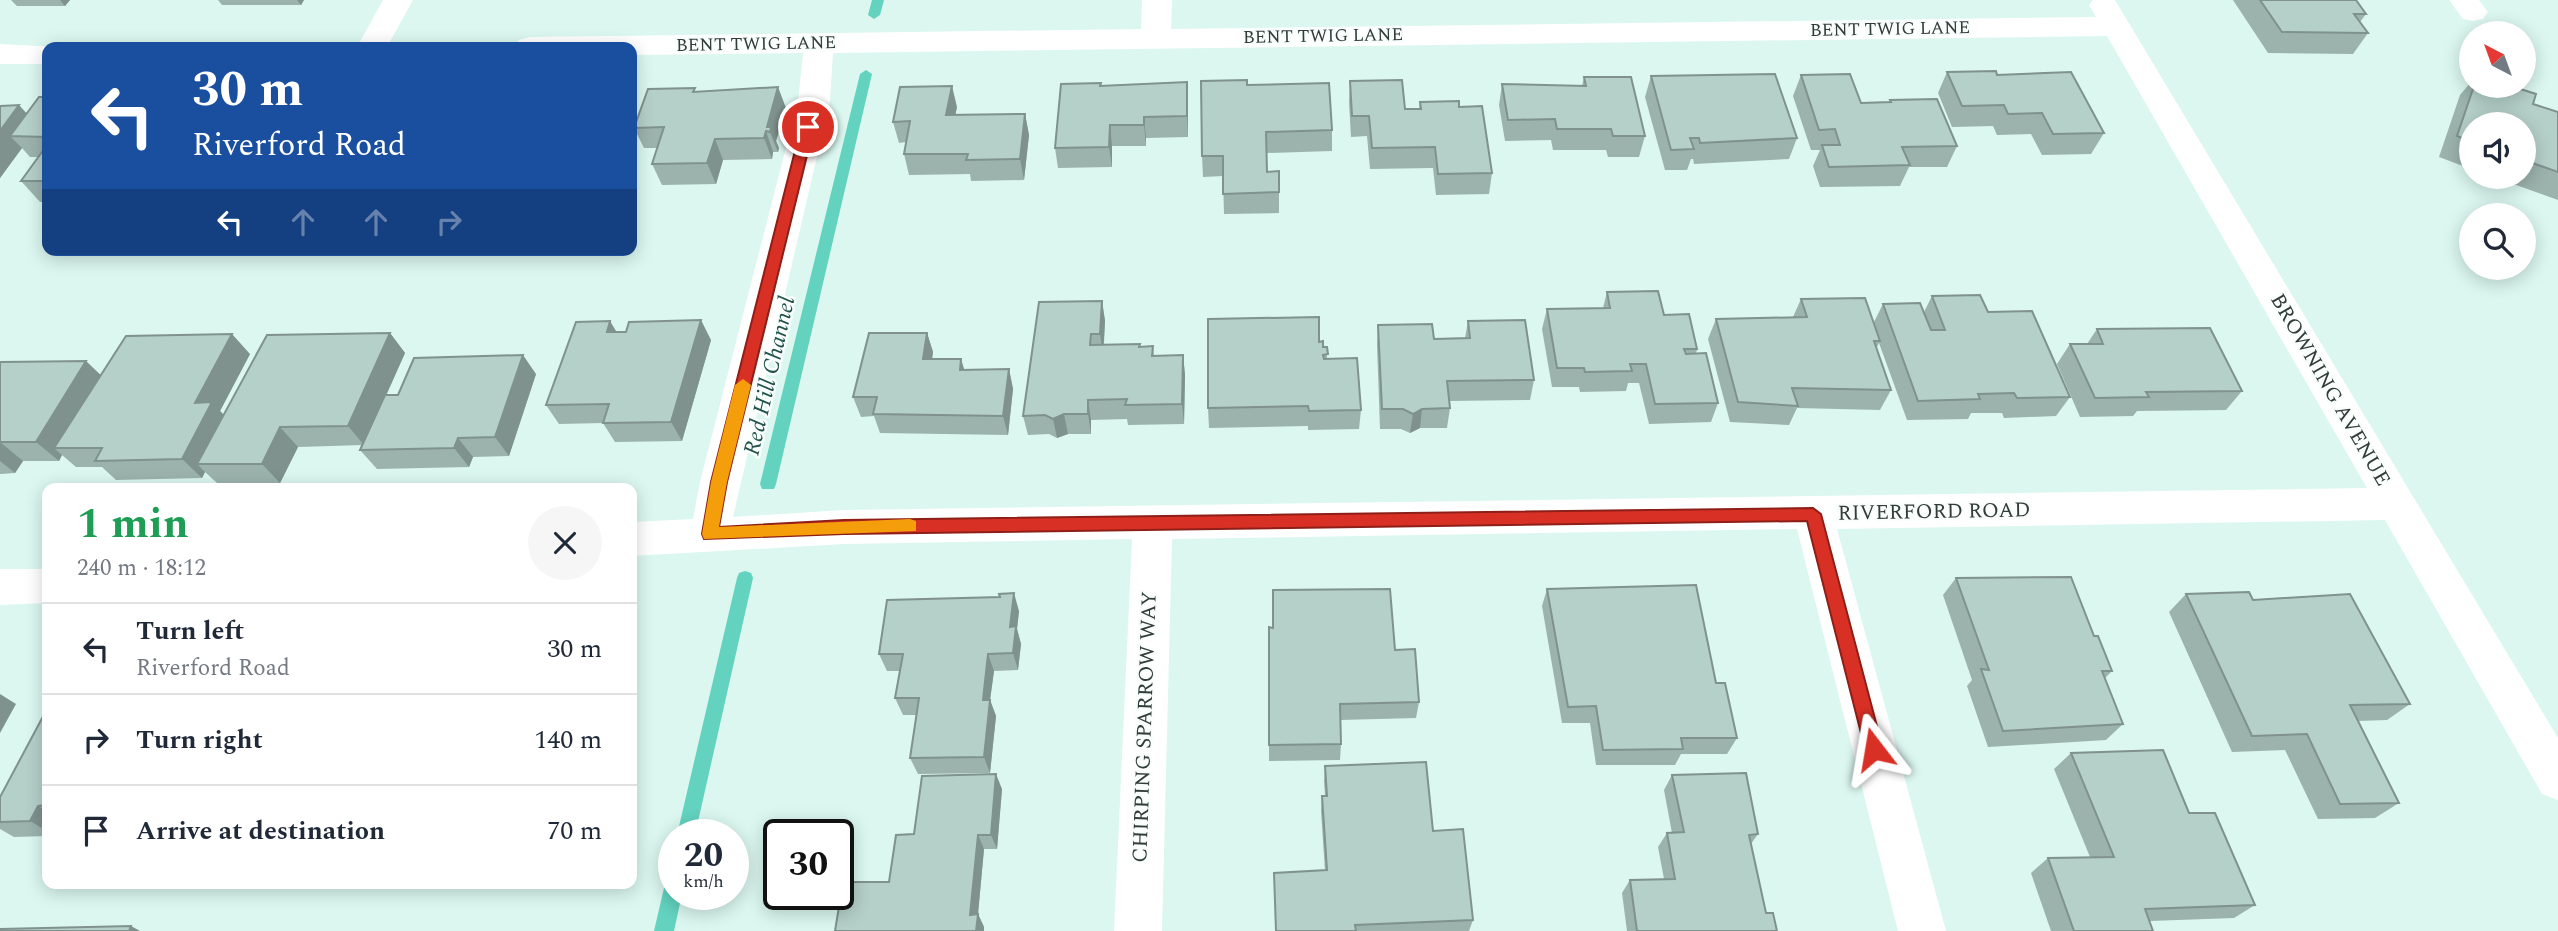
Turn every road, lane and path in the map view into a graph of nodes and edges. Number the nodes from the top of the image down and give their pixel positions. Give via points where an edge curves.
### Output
1 (398, 0) edge
2 (1157, 0) edge
3 (2109, 13) edge
4 (1155, 39) junction
5 (375, 42) edge
6 (819, 43) junction
7 (637, 46) edge
8 (0, 54) edge
9 (42, 54) edge
10 (2397, 504) junction
11 (1813, 514) junction
12 (1153, 523) junction
13 (710, 534) junction
14 (637, 540) edge
15 (42, 586) edge
16 (0, 587) edge
17 (2558, 779) edge
18 (1138, 931) edge
19 (1922, 931) edge

1 - 5 street
2 - 4 street
3 - 4 street, BENT TWIG LANE
3 - 10 street, BROWNING AVENUE
4 - 6 street, BENT TWIG LANE
6 - 7 street, BENT TWIG LANE
6 - 13 street via 814,101
8 - 9 street
10 - 11 street, RIVERFORD ROAD
10 - 17 street, BROWNING AVENUE
11 - 12 street, RIVERFORD ROAD
11 - 19 street
12 - 13 street, RIVERFORD ROAD via 844,527
12 - 18 street, CHIRPING SPARROW WAY
13 - 14 street, RIVERFORD ROAD
15 - 16 street

